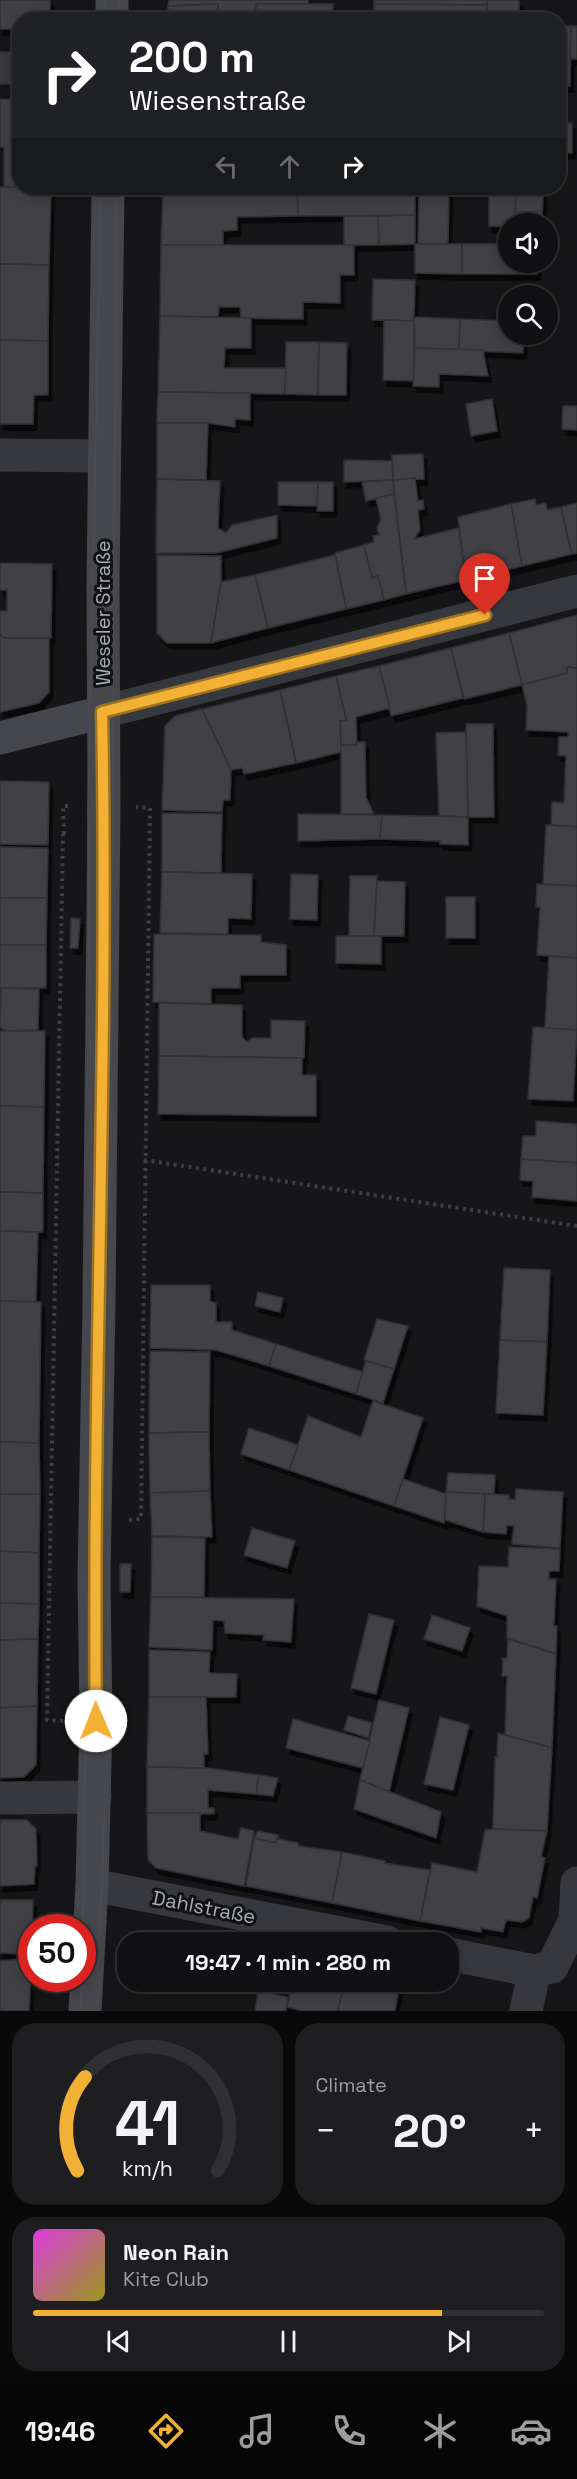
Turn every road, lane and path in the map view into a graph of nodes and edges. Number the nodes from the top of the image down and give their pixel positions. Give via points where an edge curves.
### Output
1 (108, 195) edge
2 (0, 455) edge
3 (104, 456) junction
4 (577, 591) edge
5 (102, 712) junction
6 (0, 738) edge
7 (104, 807) junction
8 (63, 834) dead end
9 (144, 1160) junction
10 (577, 1226) edge
11 (126, 1520) dead end
12 (96, 1721) junction
13 (95, 1797) junction
14 (0, 1798) edge
15 (577, 1883) edge
16 (92, 1885) junction
17 (335, 1932) edge
18 (459, 1956) edge
19 (534, 1971) junction
20 (85, 2011) edge
21 (526, 2011) edge

1 - 3 main road, Weseler Straße
2 - 3 street
3 - 5 main road, Weseler Straße
4 - 5 street
5 - 6 main road
5 - 7 main road, Weseler Straße
7 - 9 path via 150,808
7 - 12 main road, Weseler Straße via 94,1566
8 - 12 path via 47,1720
9 - 10 path
9 - 11 path via 141,1519
12 - 13 main road, Weseler Straße
13 - 14 street
13 - 16 main road, Weseler Straße
15 - 19 street via 575,1920 566,1942 552,1966
16 - 17 street, Dahlstraße
16 - 20 main road, Weseler Straße
18 - 19 street
19 - 21 street

